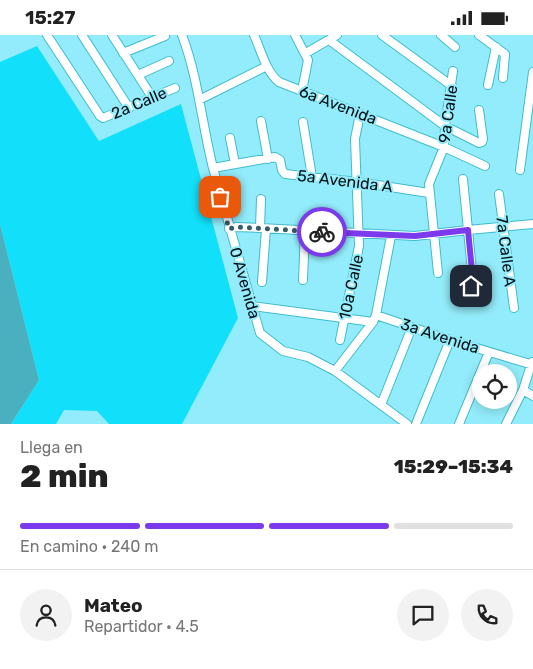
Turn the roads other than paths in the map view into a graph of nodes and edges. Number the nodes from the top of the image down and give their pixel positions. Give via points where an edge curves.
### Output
1 (47, 35) edge
2 (82, 35) edge
3 (112, 35) edge
4 (182, 35) edge
5 (254, 35) edge
6 (296, 35) edge
7 (382, 35) edge
8 (441, 35) edge
9 (479, 35) edge
10 (165, 36) edge
11 (333, 37) edge
12 (455, 47) dead end
13 (496, 47) junction
14 (124, 53) junction
15 (306, 53) junction
16 (168, 61) dead end
17 (267, 66) junction
18 (453, 71) dead end
19 (533, 72) edge
20 (138, 75) junction
21 (503, 78) dead end
22 (488, 85) dead end
23 (452, 86) junction
24 (175, 88) dead end
25 (302, 91) junction
26 (152, 97) junction
27 (199, 100) junction
28 (129, 107) junction
29 (479, 110) dead end
30 (360, 114) junction
31 (262, 121) dead end
32 (303, 122) dead end
33 (445, 126) junction
34 (230, 138) dead end
35 (444, 147) junction
36 (268, 159) junction
37 (235, 164) junction
38 (485, 166) dead end
39 (212, 168) junction
40 (520, 170) dead end
41 (312, 177) junction
42 (463, 179) dead end
43 (358, 182) junction
44 (429, 193) junction
45 (499, 194) dead end
46 (261, 199) dead end
47 (533, 225) edge
48 (503, 227) junction
49 (263, 228) junction
50 (229, 229) junction
51 (468, 230) junction
52 (305, 231) junction
53 (359, 234) junction
54 (434, 234) junction
55 (391, 236) junction
56 (438, 273) dead end
57 (303, 280) dead end
58 (262, 282) dead end
59 (470, 300) dead end
60 (252, 306) junction
61 (514, 308) dead end
62 (344, 318) junction
63 (375, 319) junction
64 (412, 327) junction
65 (340, 340) dead end
66 (450, 340) junction
67 (489, 352) junction
68 (533, 363) edge
69 (335, 371) junction
70 (523, 390) junction
71 (533, 396) edge
72 (381, 405) junction
73 (407, 424) edge
74 (416, 424) edge
75 (459, 424) edge
76 (506, 424) edge

1 - 28 street, 2a Calle via 103,118
2 - 28 street
3 - 14 street
4 - 27 street, 0 Avenida
5 - 17 street, 6a Avenida
6 - 15 street
7 - 23 street
8 - 12 street
9 - 13 street
10 - 14 street
11 - 15 street
11 - 33 street
13 - 21 street via 506,56
13 - 22 street
14 - 20 street
15 - 25 street via 308,67
16 - 20 street
17 - 25 street, 6a Avenida via 279,83
17 - 27 street
18 - 23 street, 9a Calle
19 - 40 street
20 - 26 street
23 - 33 street, 9a Calle
24 - 26 street, 2a Calle
25 - 30 street, 6a Avenida
26 - 28 street, 2a Calle
27 - 39 street, 0 Avenida
29 - 33 street via 480,143
30 - 35 street, 6a Avenida
30 - 43 street, 10a Calle via 355,139
31 - 36 street
32 - 41 street
33 - 35 street, 9a Calle
34 - 37 street
35 - 38 street, 6a Avenida
35 - 44 street, 9a Calle via 429,184
36 - 37 street
36 - 41 street, 5a Avenida A via 278,158 285,174
37 - 39 street
39 - 50 street, 0 Avenida
41 - 43 street, 5a Avenida A
42 - 51 street
43 - 44 street, 5a Avenida A
43 - 53 street, 10a Calle
44 - 54 street, 9a Calle
45 - 48 street, 7a Calle A
46 - 49 street
47 - 48 street
48 - 51 street
48 - 61 street, 7a Calle A
49 - 50 street
49 - 52 street
49 - 58 street
50 - 60 street, 0 Avenida
51 - 54 street
51 - 59 street via 472,271
52 - 53 street
52 - 57 street
53 - 55 street
53 - 62 street, 10a Calle
54 - 55 street
54 - 56 street, 9a Calle
55 - 63 street
60 - 62 street, 3a Avenida
60 - 69 street, 0 Avenida via 260,333 280,349 308,357
62 - 63 street, 3a Avenida
62 - 65 street, 10a Calle
63 - 64 street, 3a Avenida
63 - 69 street
64 - 66 street, 3a Avenida
64 - 72 street
66 - 67 street, 3a Avenida
66 - 74 street
67 - 68 street, 3a Avenida
67 - 75 street
68 - 70 street
69 - 72 street, 0 Avenida
70 - 71 street
70 - 76 street
72 - 73 street, 0 Avenida

